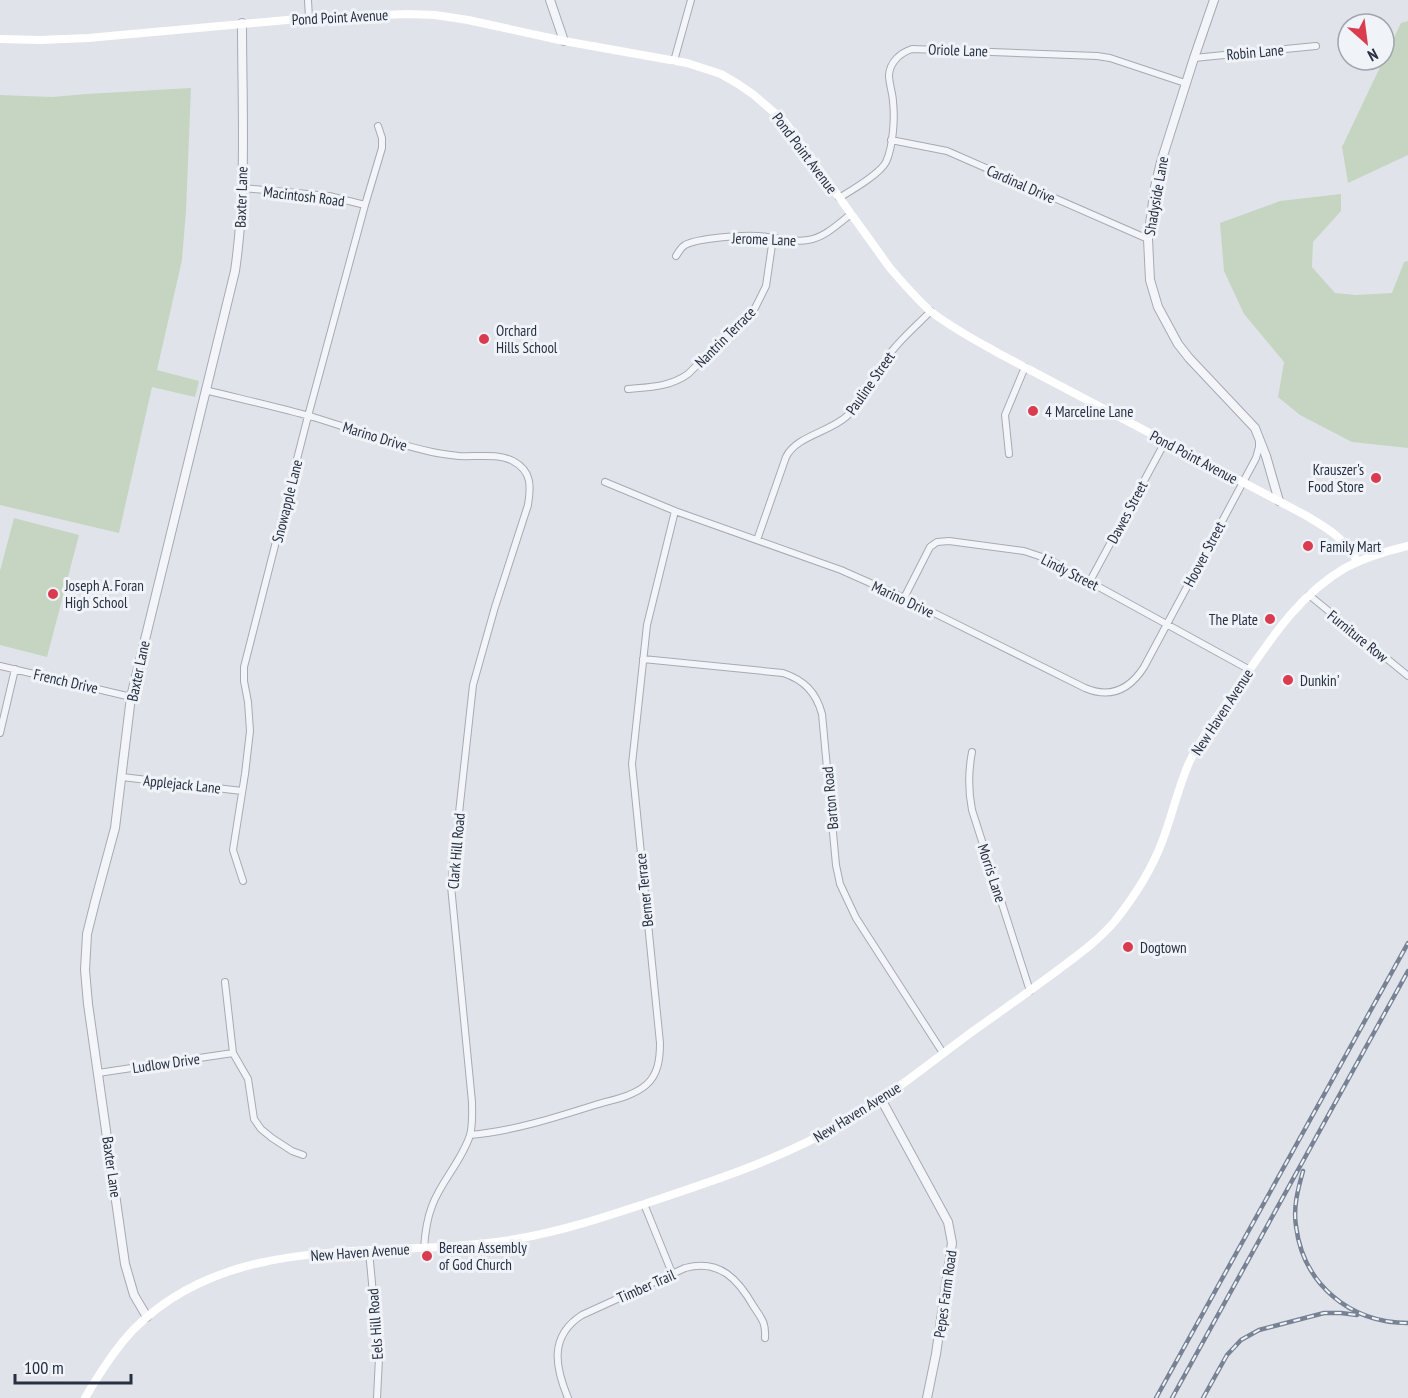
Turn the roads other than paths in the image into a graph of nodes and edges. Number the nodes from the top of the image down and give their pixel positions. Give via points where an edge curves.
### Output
1 (308, 0) edge
2 (550, 0) edge
3 (691, 0) edge
4 (1214, 0) edge
5 (309, 18) junction
6 (242, 23) junction
7 (0, 39) edge
8 (564, 41) junction
9 (1316, 46) dead end
10 (1194, 58) junction
11 (674, 61) junction
12 (1185, 83) junction
13 (378, 126) dead end
14 (891, 140) junction
15 (243, 188) junction
16 (839, 198) junction
17 (365, 205) junction
18 (851, 214) junction
19 (773, 238) junction
20 (1148, 239) junction
21 (676, 256) dead end
22 (931, 311) junction
23 (1025, 367) junction
24 (628, 389) dead end
25 (206, 390) junction
26 (308, 416) junction
27 (1258, 436) junction
28 (1165, 442) junction
29 (1009, 454) dead end
30 (605, 482) dead end
31 (1242, 483) junction
32 (531, 489) joint
33 (1279, 501) junction
34 (675, 511) junction
35 (757, 540) junction
36 (1408, 546) edge
37 (1358, 562) junction
38 (1090, 581) junction
39 (1309, 595) junction
40 (904, 598) junction
41 (1166, 625) junction
42 (643, 659) junction
43 (0, 666) edge
44 (15, 669) junction
45 (1250, 670) junction
46 (1408, 676) edge
47 (131, 697) junction
48 (0, 733) edge
49 (972, 752) dead end
50 (122, 777) junction
51 (242, 791) junction
52 (243, 881) dead end
53 (225, 982) dead end
54 (1030, 991) junction
55 (233, 1053) junction
56 (943, 1053) junction
57 (98, 1073) junction
58 (881, 1099) junction
59 (470, 1135) junction
60 (303, 1155) dead end
61 (644, 1204) junction
62 (424, 1248) junction
63 (369, 1251) junction
64 (672, 1274) junction
65 (147, 1317) junction
66 (765, 1338) dead end
67 (85, 1398) edge
68 (376, 1398) edge
69 (568, 1398) edge
70 (927, 1398) edge

1 - 5 street
2 - 8 street
3 - 11 street
4 - 10 street, Shadyside Lane
5 - 6 main road, Pond Point Avenue
5 - 8 main road, Pond Point Avenue via 435,15
6 - 7 main road, Pond Point Avenue via 88,38
6 - 15 street, Baxter Lane
8 - 11 main road, Pond Point Avenue
9 - 10 street, Robin Lane
10 - 12 street, Shadyside Lane
11 - 16 main road, Pond Point Avenue via 721,75 754,94 785,122
12 - 14 street, Oriole Lane via 1097,56 912,49 895,59 889,74 894,103
12 - 20 street, Shadyside Lane via 1161,162
13 - 17 street, Snowapple Lane via 382,148
14 - 16 street, Oriole Lane via 881,169
14 - 20 street, Cardinal Drive via 947,151
15 - 17 street, Macintosh Road via 329,196
15 - 25 street, Baxter Lane via 235,271
16 - 18 main road, Pond Point Avenue
17 - 26 street, Snowapple Lane
18 - 19 street, Jerome Lane via 810,240
18 - 22 main road, Pond Point Avenue via 890,268
19 - 21 street, Jerome Lane via 707,240 685,245
19 - 24 street, Nantrin Terrace via 766,286 755,308 681,379
20 - 27 street, Shadyside Lane via 1150,280 1170,331
22 - 23 main road, Pond Point Avenue
22 - 35 street, Pauline Street via 892,351 854,410 836,425 790,450
23 - 28 main road, Pond Point Avenue
23 - 29 street via 1005,415
25 - 26 street, Marino Drive
25 - 47 street, Baxter Lane
26 - 32 street, Marino Drive via 444,454 506,458 522,467
26 - 51 street, Snowapple Lane via 244,667 250,731
27 - 31 street via 1258,452
27 - 33 street, Shadyside Lane
28 - 31 main road, Pond Point Avenue
28 - 38 street, Dawes Street
30 - 34 street, Marino Drive
31 - 33 main road, Pond Point Avenue
31 - 41 street, Hoover Street
32 - 59 street, Clark Hill Road via 473,685 451,886 473,1115
33 - 37 main road, Pond Point Avenue via 1337,536
34 - 35 street, Marino Drive
34 - 42 street, Berner Terrace via 647,625
35 - 40 street, Marino Drive
36 - 37 main road, New Haven Avenue
37 - 39 main road, New Haven Avenue
38 - 40 street, Lindy Street via 1034,554 940,541 927,551
38 - 41 street, Lindy Street
39 - 45 main road, New Haven Avenue via 1279,628
39 - 46 street, Furniture Row
40 - 41 street, Marino Drive via 1101,693 1121,690 1135,680
41 - 45 street, Lindy Street
42 - 56 street, Barton Road via 783,673 808,687 822,714 840,884 856,918
42 - 59 street, Berner Terrace via 632,764 660,1043 656,1072 645,1086 627,1095 549,1120
43 - 44 street, French Drive
44 - 47 street, French Drive
44 - 48 street
45 - 54 main road, New Haven Avenue via 1191,760 1160,846 1134,896 1106,931
47 - 50 street, Baxter Lane
49 - 54 street, Morris Lane via 968,769 972,810
50 - 51 street, Applejack Lane
50 - 57 street, Baxter Lane via 115,828 87,934 86,988
51 - 52 street, Snowapple Lane via 233,850
53 - 55 street
54 - 56 main road, New Haven Avenue
55 - 57 street, Ludlow Drive
55 - 60 street via 248,1079 255,1122 272,1138
56 - 58 main road, New Haven Avenue
57 - 65 street, Baxter Lane via 125,1264 134,1295
58 - 61 main road, New Haven Avenue via 800,1146
58 - 70 street, Pepes Farm Road via 952,1235
59 - 62 street, Clark Hill Road via 432,1206
61 - 62 main road, New Haven Avenue via 519,1239
61 - 64 street
62 - 63 main road, New Haven Avenue
63 - 65 main road, New Haven Avenue via 281,1258 242,1266 194,1286
63 - 68 street, Eels Hill Road via 379,1358
64 - 66 street, Timber Trail via 697,1265 725,1272 740,1284 766,1326
64 - 69 street, Timber Trail via 582,1315 568,1326 557,1357
65 - 67 main road, New Haven Avenue via 112,1355

